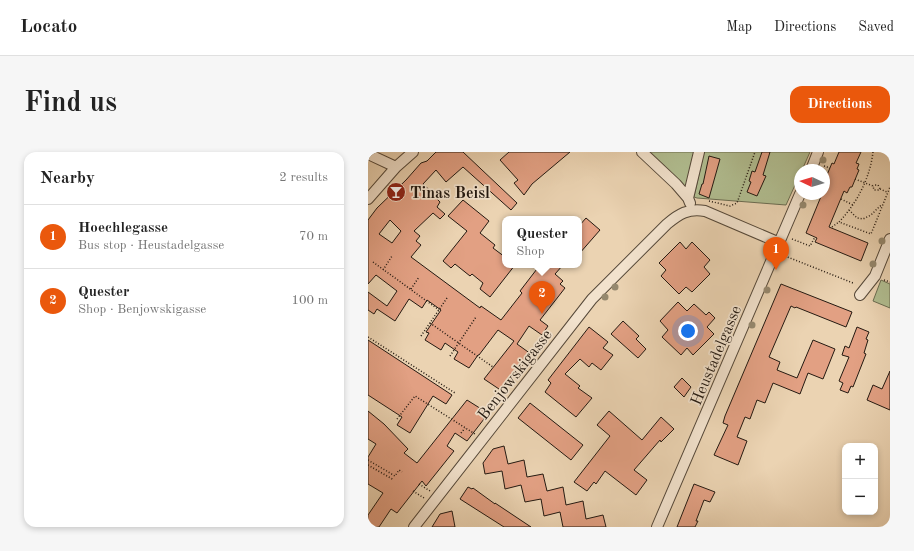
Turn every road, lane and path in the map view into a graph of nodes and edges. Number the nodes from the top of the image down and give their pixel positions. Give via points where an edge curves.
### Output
1 (413, 152) edge
2 (642, 152) edge
3 (699, 152) edge
4 (755, 152) edge
5 (818, 152) edge
6 (873, 152) edge
7 (368, 154) edge
8 (813, 164) edge
9 (396, 167) junction
10 (855, 179) dead end
11 (865, 183) junction
12 (873, 186) junction
13 (890, 187) edge
14 (880, 189) junction
15 (888, 192) junction
16 (688, 198) junction
17 (368, 199) edge
18 (841, 199) dead end
19 (798, 200) edge
20 (709, 201) dead end
21 (853, 205) junction
22 (882, 206) junction
23 (692, 210) junction
24 (849, 211) junction
25 (839, 222) junction
26 (832, 227) dead end
27 (815, 237) dead end
28 (792, 239) dead end
29 (890, 239) edge
30 (780, 243) junction
31 (392, 256) dead end
32 (785, 256) dead end
33 (373, 262) dead end
34 (383, 270) junction
35 (419, 277) dead end
36 (853, 283) dead end
37 (410, 289) junction
38 (860, 295) dead end
39 (447, 298) dead end
40 (439, 310) junction
41 (476, 317) dead end
42 (430, 323) junction
43 (421, 336) dead end
44 (368, 337) edge
45 (458, 343) junction
46 (450, 356) dead end
47 (494, 367) dead end
48 (454, 393) dead end
49 (397, 419) dead end
50 (465, 428) junction
51 (461, 433) dead end
52 (477, 436) dead end
53 (368, 460) edge
54 (368, 465) edge
55 (402, 472) dead end
56 (394, 480) dead end
57 (419, 484) dead end
58 (414, 491) dead end
59 (432, 492) dead end
60 (426, 500) dead end
61 (414, 527) edge
62 (657, 527) edge

1 - 9 street
2 - 16 street
3 - 16 street
4 - 20 path via 737,203 730,206
5 - 8 street
6 - 11 path
7 - 9 street
9 - 17 street
10 - 11 path
11 - 12 path
11 - 21 path
12 - 14 path via 878,185
12 - 14 path via 874,190
13 - 15 path
14 - 15 path
15 - 22 path
16 - 23 street
18 - 21 path
19 - 30 street, Heustadelgasse
21 - 24 path
22 - 24 path via 863,220
22 - 25 path via 871,234
23 - 30 street via 705,211
23 - 61 street, Benjowskigasse via 679,214 667,224 592,299
24 - 25 path
25 - 26 path
27 - 28 path via 810,246
29 - 38 street via 874,276
30 - 62 street, Heustadelgasse
31 - 34 path
32 - 36 path
33 - 34 path
34 - 37 path
35 - 37 path
37 - 40 path
39 - 40 path
40 - 42 path
41 - 45 path
42 - 43 path
42 - 45 path
44 - 48 path
45 - 46 path
45 - 47 path
49 - 50 path via 415,396
50 - 51 path
50 - 52 path
53 - 55 path via 395,476 400,470
54 - 56 path
57 - 59 path
58 - 60 path

